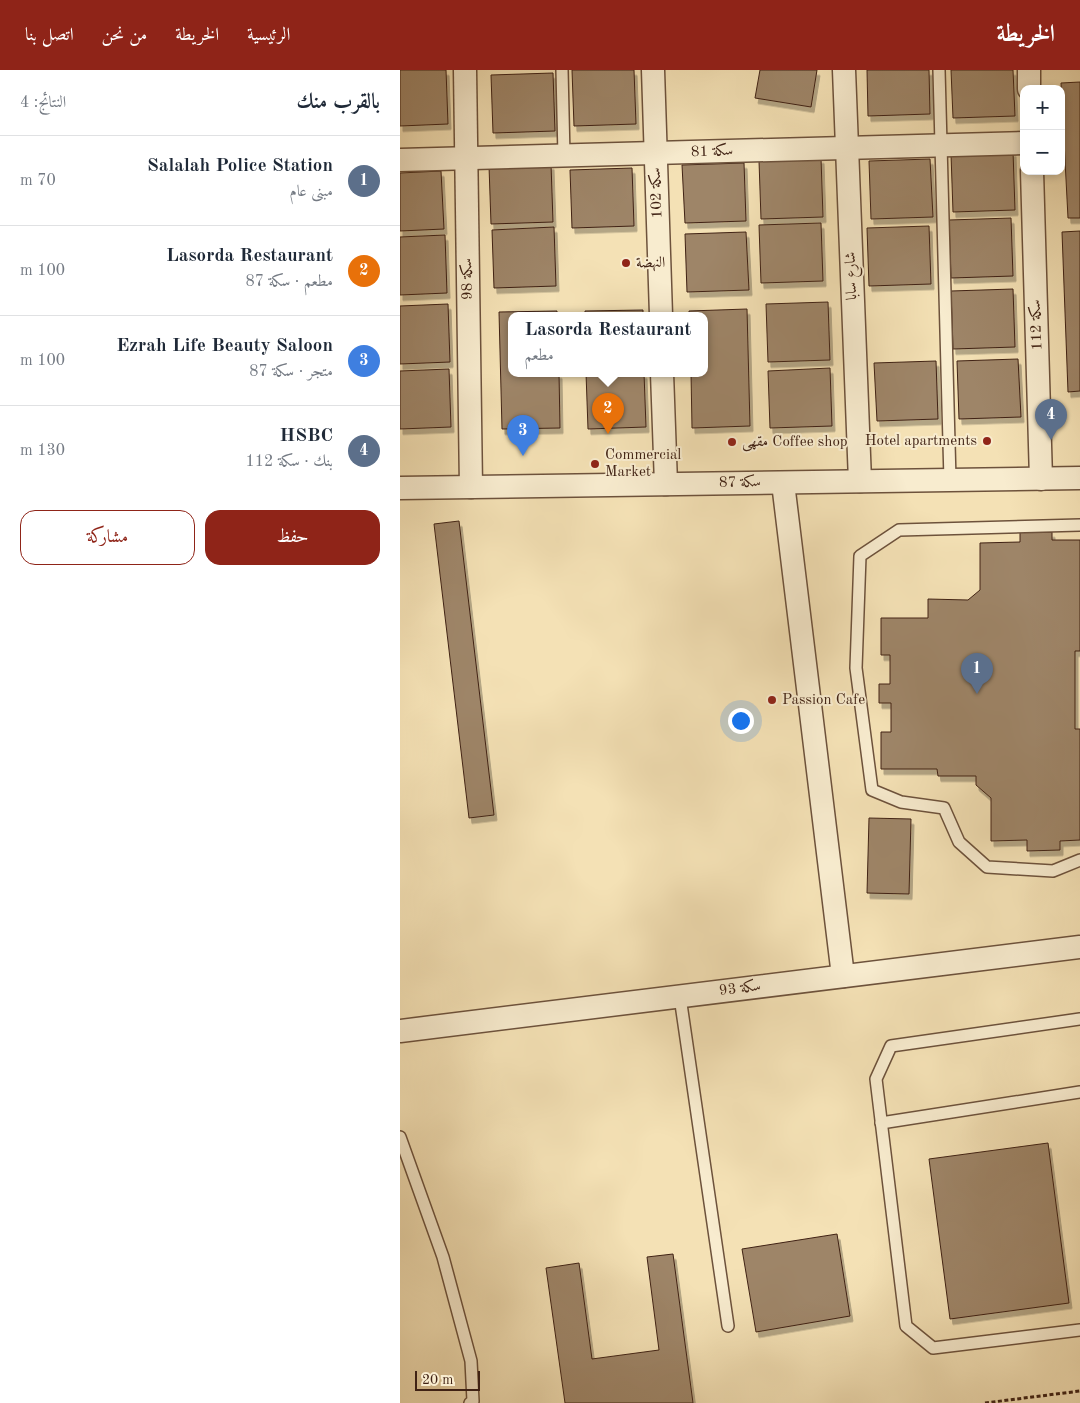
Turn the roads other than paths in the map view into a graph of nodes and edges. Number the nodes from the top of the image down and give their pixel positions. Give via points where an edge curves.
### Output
1 (465, 70) edge
2 (562, 70) edge
3 (653, 70) edge
4 (844, 70) edge
5 (939, 70) edge
6 (1029, 70) edge
7 (1029, 85) edge
8 (1020, 144) edge
9 (941, 146) junction
10 (848, 148) junction
11 (656, 154) junction
12 (564, 156) junction
13 (466, 158) junction
14 (400, 160) edge
15 (1032, 175) edge
16 (661, 312) edge
17 (662, 377) edge
18 (1080, 478) edge
19 (1041, 479) junction
20 (950, 480) junction
21 (860, 481) junction
22 (783, 483) junction
23 (666, 484) junction
24 (471, 487) junction
25 (400, 488) edge
26 (1080, 525) edge
27 (1080, 860) edge
28 (1080, 947) edge
29 (843, 976) junction
30 (680, 997) junction
31 (1080, 1019) edge
32 (400, 1031) edge
33 (1080, 1092) edge
34 (881, 1123) junction
35 (400, 1137) edge
36 (728, 1326) dead end
37 (1080, 1330) edge
38 (470, 1403) edge

1 - 13 street, سكة 98
2 - 12 lane
3 - 11 street, سكة 102
4 - 10 street, شارع سابا
5 - 9 lane
6 - 7 street
8 - 9 street, سكة 81
9 - 10 street, سكة 81
9 - 20 lane
10 - 11 street, سكة 81
10 - 21 street, شارع سابا
11 - 12 street, سكة 81
11 - 16 street, سكة 102
12 - 13 street, سكة 81
13 - 14 street, سكة 81
13 - 24 street, سكة 98
15 - 19 street, سكة 112
17 - 23 street
18 - 19 street, سكة 87
19 - 20 street, سكة 87
20 - 21 street, سكة 87
21 - 22 street, سكة 87
22 - 23 street, سكة 87
22 - 29 street
23 - 24 street, سكة 87
24 - 25 street, سكة 87
26 - 27 lane via 900,530 876,545 860,556 856,668 872,790 901,802 944,808 959,842 987,867 1053,871
28 - 29 street, سكة 93
29 - 30 street, سكة 93
30 - 32 street, سكة 93
30 - 36 lane
31 - 34 lane via 891,1046 876,1079
33 - 34 lane
34 - 37 lane via 906,1326 933,1348
35 - 38 lane via 443,1257 471,1361 473,1401

